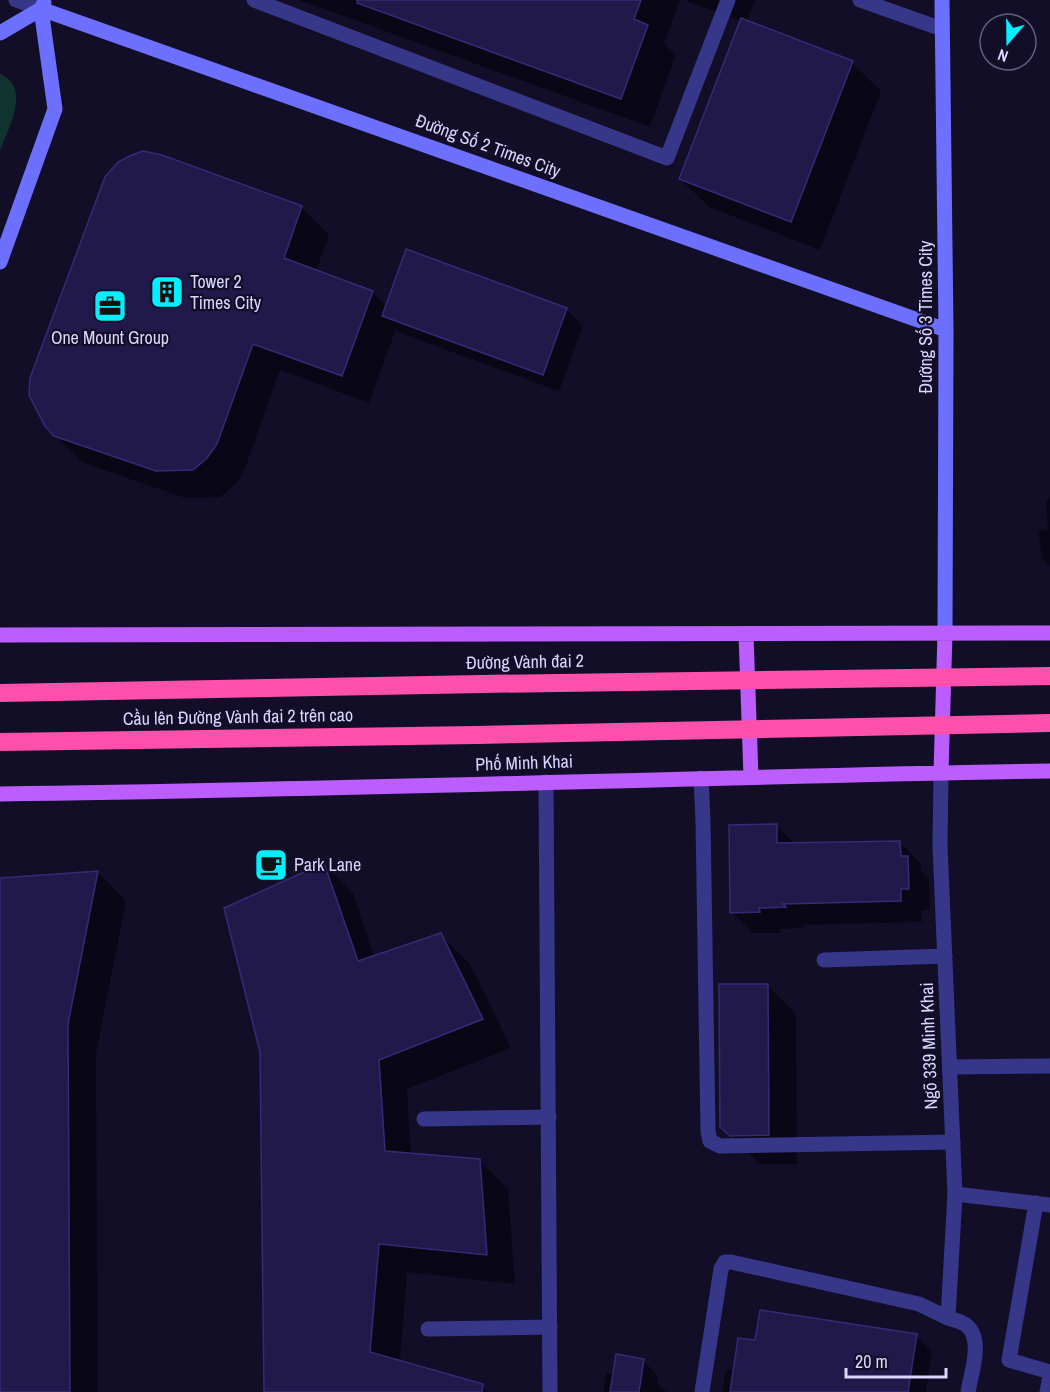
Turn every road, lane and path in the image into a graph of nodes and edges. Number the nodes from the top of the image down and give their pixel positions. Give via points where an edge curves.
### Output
1 (16, 0) edge
2 (254, 0) edge
3 (728, 0) edge
4 (860, 0) edge
5 (942, 0) edge
6 (43, 4) edge
7 (942, 29) junction
8 (0, 33) edge
9 (0, 262) edge
10 (946, 330) junction
11 (945, 633) junction
12 (1050, 633) edge
13 (746, 634) junction
14 (0, 635) edge
15 (1050, 676) edge
16 (0, 693) edge
17 (1050, 723) edge
18 (0, 742) edge
19 (1050, 771) edge
20 (941, 772) junction
21 (751, 777) junction
22 (701, 778) junction
23 (546, 782) junction
24 (0, 794) edge
25 (945, 956) junction
26 (824, 960) dead end
27 (1050, 1066) edge
28 (950, 1067) junction
29 (549, 1117) junction
30 (424, 1119) dead end
31 (952, 1142) junction
32 (955, 1194) junction
33 (1043, 1204) edge
34 (948, 1318) junction
35 (550, 1327) junction
36 (428, 1329) dead end
37 (1050, 1374) edge
38 (550, 1392) edge
39 (702, 1392) edge
40 (968, 1392) edge
41 (1047, 1392) edge

1 - 6 street, Đường Số 2 Times City
2 - 3 street via 667,158
4 - 7 street
5 - 7 street, Đường Số 3 Times City
6 - 8 street
6 - 9 street via 55,109
6 - 10 street, Đường Số 2 Times City
7 - 10 street, Đường Số 3 Times City
10 - 11 street, Đường Số 3 Times City
11 - 12 main road
11 - 13 main road
11 - 20 main road
13 - 14 main road
13 - 21 main road
15 - 16 highway, Đường Vành đai 2, bridge
17 - 18 highway, Cầu lên Đường Vành đai 2 trên cao, bridge
19 - 20 main road, Phố Minh Khai
20 - 21 main road, Phố Minh Khai
20 - 25 street, Ngõ 339 Minh Khai
21 - 22 main road, Phố Minh Khai
22 - 23 main road, Phố Minh Khai
22 - 31 street via 710,1141 720,1146
23 - 24 main road, Phố Minh Khai
23 - 29 street
25 - 26 street
25 - 28 street, Ngõ 339 Minh Khai
27 - 28 street
28 - 31 street, Ngõ 339 Minh Khai
29 - 30 street
29 - 35 street
31 - 32 street, Ngõ 339 Minh Khai
32 - 33 street
32 - 34 street, Ngõ 339 Minh Khai
33 - 37 street via 1009,1360
34 - 39 street via 919,1304 725,1262
34 - 40 street via 965,1323 974,1333 976,1348
35 - 36 street
35 - 38 street
37 - 41 street

